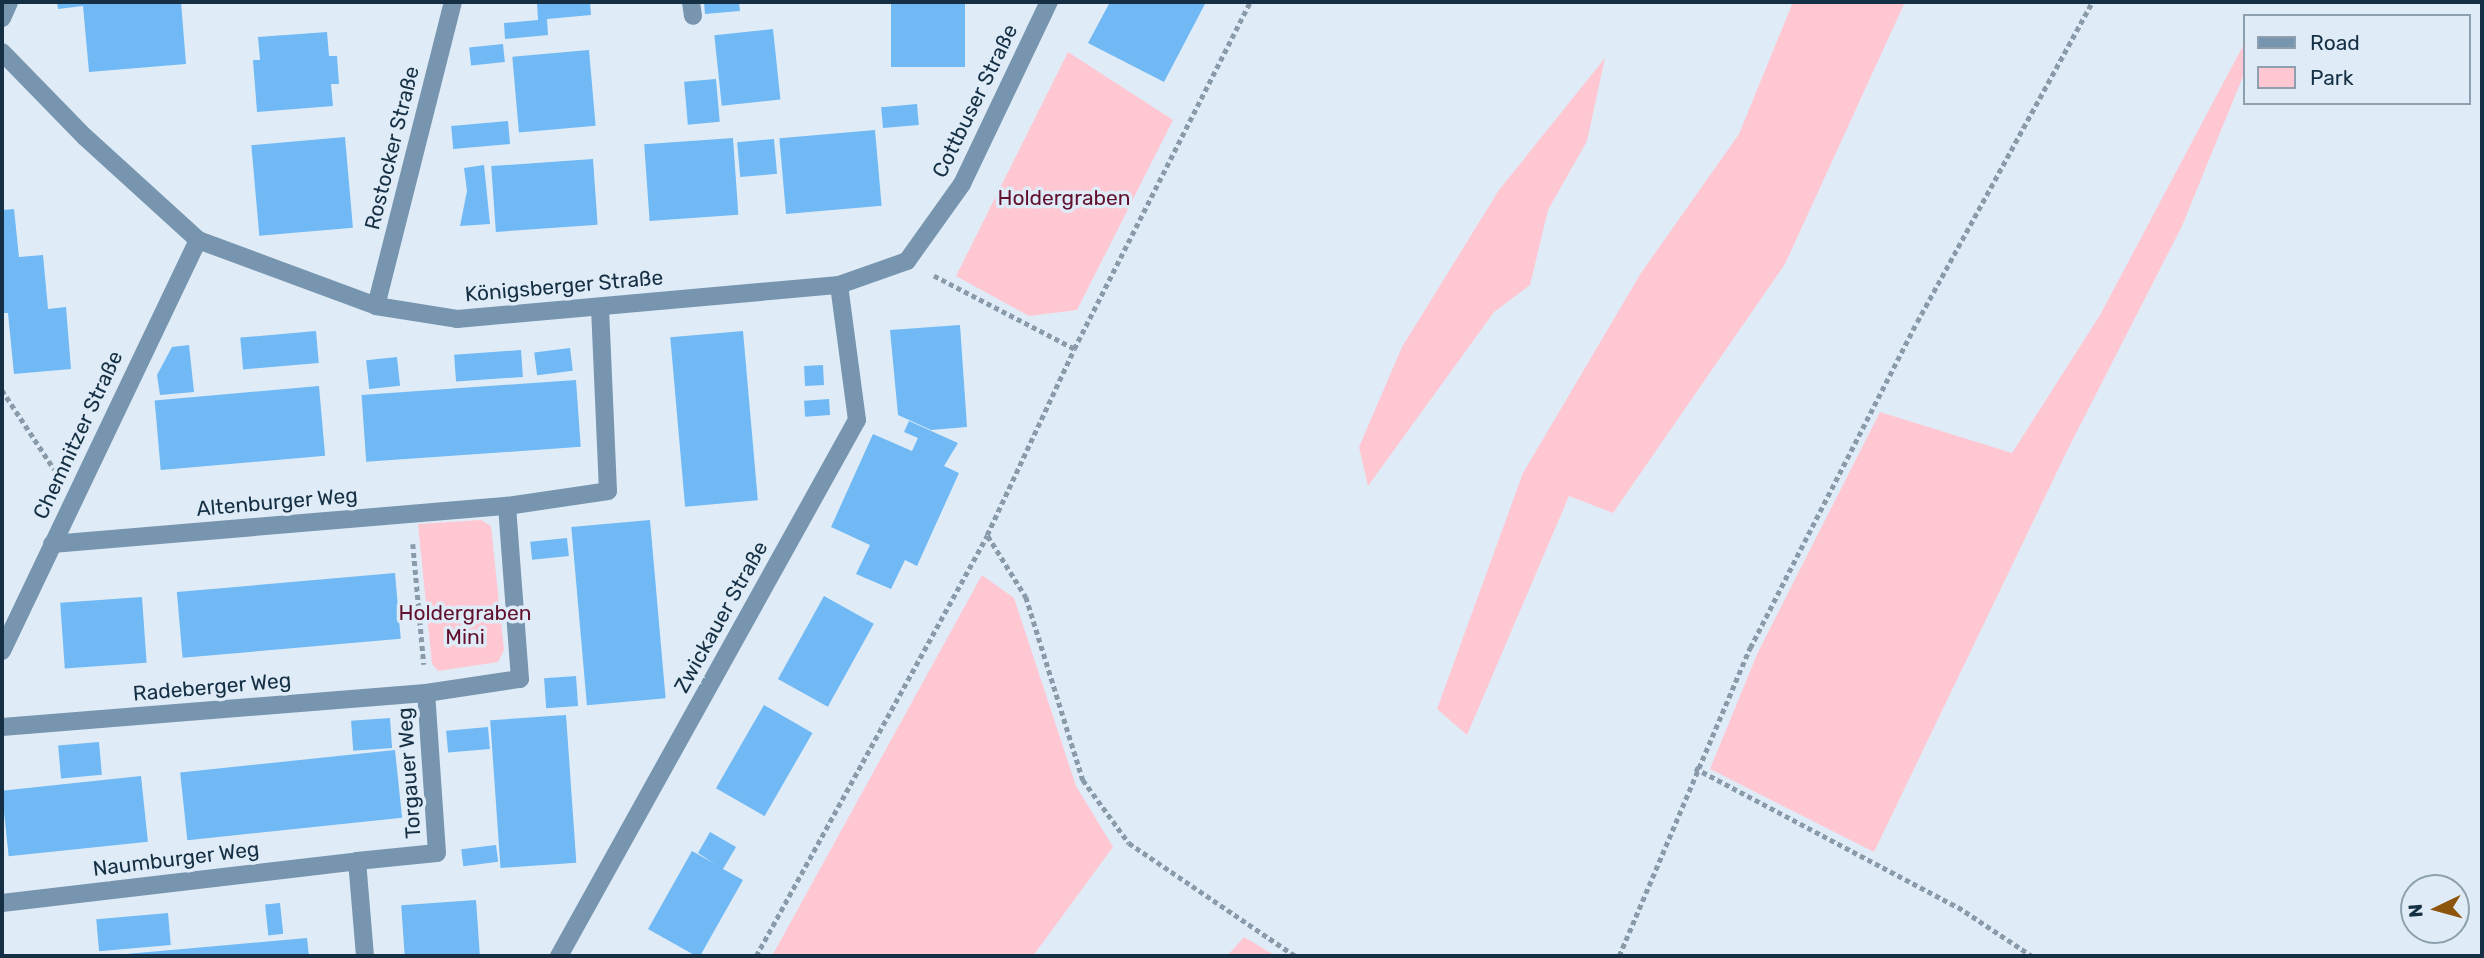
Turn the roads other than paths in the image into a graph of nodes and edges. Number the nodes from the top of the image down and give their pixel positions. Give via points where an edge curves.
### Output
1 (9, 2) edge
2 (453, 2) edge
3 (1049, 2) edge
4 (2, 18) edge
5 (2, 52) edge
6 (198, 240) junction
7 (839, 285) junction
8 (376, 306) junction
9 (600, 307) junction
10 (507, 506) junction
11 (52, 544) junction
12 (2, 651) edge
13 (426, 693) junction
14 (2, 727) edge
15 (356, 861) junction
16 (2, 903) edge
17 (365, 956) edge
18 (559, 956) edge

1 - 4 street
2 - 8 street, Rostocker Straße
3 - 7 street, Cottbuser Straße via 961,184 907,261
5 - 6 street, Königsberger Straße via 85,137
6 - 8 street, Königsberger Straße
6 - 11 street, Chemnitzer Straße
7 - 9 street, Königsberger Straße
7 - 18 street, Zwickauer Straße via 857,421
8 - 9 street, Königsberger Straße via 457,319
9 - 10 street via 608,491
10 - 11 street, Altenburger Weg
10 - 13 street, Torgauer Weg via 520,680
11 - 12 street, Chemnitzer Straße
13 - 14 street, Radeberger Weg
13 - 15 street, Torgauer Weg via 437,853
15 - 16 street, Naumburger Weg
15 - 17 street

